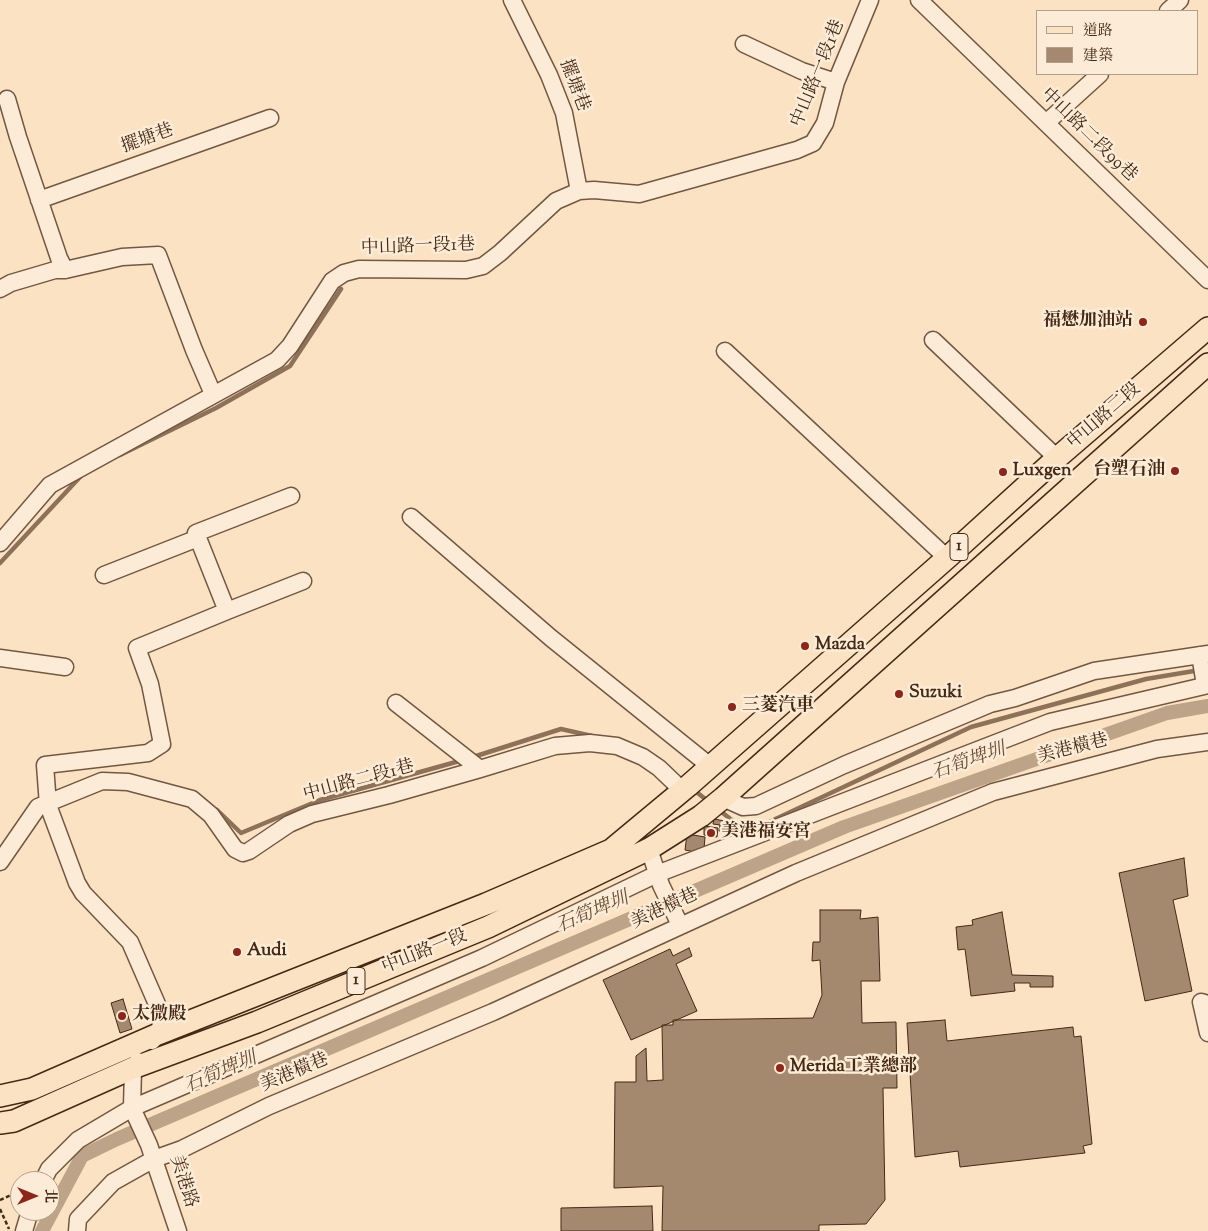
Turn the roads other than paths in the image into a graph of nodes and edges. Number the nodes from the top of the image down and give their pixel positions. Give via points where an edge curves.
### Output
1 (512, 0) edge
2 (870, 0) edge
3 (919, 0) edge
4 (1180, 0) edge
5 (1169, 10) edge
6 (744, 44) dead end
7 (1099, 75) edge
8 (836, 82) junction
9 (7, 99) dead end
10 (270, 118) dead end
11 (1046, 123) junction
12 (579, 192) junction
13 (39, 200) junction
14 (65, 270) junction
15 (1208, 280) edge
16 (0, 289) edge
17 (1208, 328) edge
18 (933, 340) dead end
19 (725, 351) dead end
20 (1208, 364) edge
21 (213, 394) junction
22 (1057, 458) junction
23 (291, 496) dead end
24 (411, 517) dead end
25 (198, 538) junction
26 (0, 543) edge
27 (947, 558) junction
28 (104, 575) dead end
29 (304, 581) dead end
30 (227, 611) junction
31 (1204, 654) edge
32 (0, 658) edge
33 (65, 667) dead end
34 (1206, 685) edge
35 (396, 703) dead end
36 (1208, 742) edge
37 (710, 766) junction
38 (480, 769) junction
39 (685, 788) junction
40 (723, 798) junction
41 (48, 805) junction
42 (649, 849) junction
43 (0, 862) edge
44 (659, 880) junction
45 (680, 925) junction
46 (1208, 1004) edge
47 (1208, 1033) edge
48 (158, 1034) junction
49 (133, 1068) junction
50 (0, 1096) edge
51 (134, 1112) junction
52 (0, 1123) edge
53 (151, 1152) junction
54 (48, 1171) edge
55 (77, 1231) edge
56 (178, 1231) edge

1 - 12 street, 擺塘巷 via 550,75 564,112
2 - 8 street, 中山路一段1巷
3 - 11 street, 中山路二段99巷
4 - 5 street
6 - 8 street via 802,71
7 - 11 street
8 - 12 street, 中山路一段1巷 via 825,123 813,143 797,150 639,194
9 - 13 street
10 - 13 street, 擺塘巷
11 - 15 street, 中山路二段99巷
12 - 21 street, 中山路一段1巷 via 556,201 483,266 466,270 359,269 344,273 332,281 290,346 277,360
13 - 14 street
14 - 16 street via 55,270
14 - 21 street via 122,257 158,255
17 - 22 main road, 中山路二段 / 1
18 - 22 street
19 - 27 street
20 - 40 main road, 中山路二段 / 1
21 - 26 street, 中山路一段1巷 via 50,485
22 - 27 main road, 中山路二段 / 1
23 - 25 street via 196,533
24 - 37 street via 551,638
25 - 28 street
25 - 30 street
27 - 37 main road, 中山路二段 / 1
29 - 30 street
30 - 41 street via 137,648 150,684 162,744 148,754 45,765
31 - 34 street
31 - 40 street via 1094,672 990,704 756,806 743,807
32 - 33 street
34 - 44 street via 1050,722
35 - 38 street
36 - 45 street, 美港橫巷 via 1157,749 993,792
37 - 39 main road, 1
38 - 39 street, 中山路二段1巷 via 555,746 590,743 616,746 643,757
38 - 41 street, 中山路二段1巷 via 312,814 289,824 243,853 235,849 211,815 192,799 128,782 102,781
39 - 48 main road, 中山路一段 / 1 via 611,850 486,904
40 - 42 main road, 中山路一段 / 1
41 - 43 street via 38,807
41 - 48 street via 77,883 130,942 162,1018
42 - 44 street
42 - 49 main road, 中山路一段 / 1 via 488,927 258,1022
44 - 45 street
44 - 51 street
45 - 53 street, 美港橫巷 via 493,1012 269,1106 182,1149
46 - 47 street via 1201,1002
48 - 49 street
48 - 50 main road, 中山路一段 / 1 via 32,1089
49 - 51 street
49 - 52 main road, 中山路一段 / 1 via 14,1121
51 - 53 street, 美港路
51 - 54 street via 78,1140
53 - 55 street, 美港橫巷 via 113,1182 78,1219
53 - 56 street, 美港路

